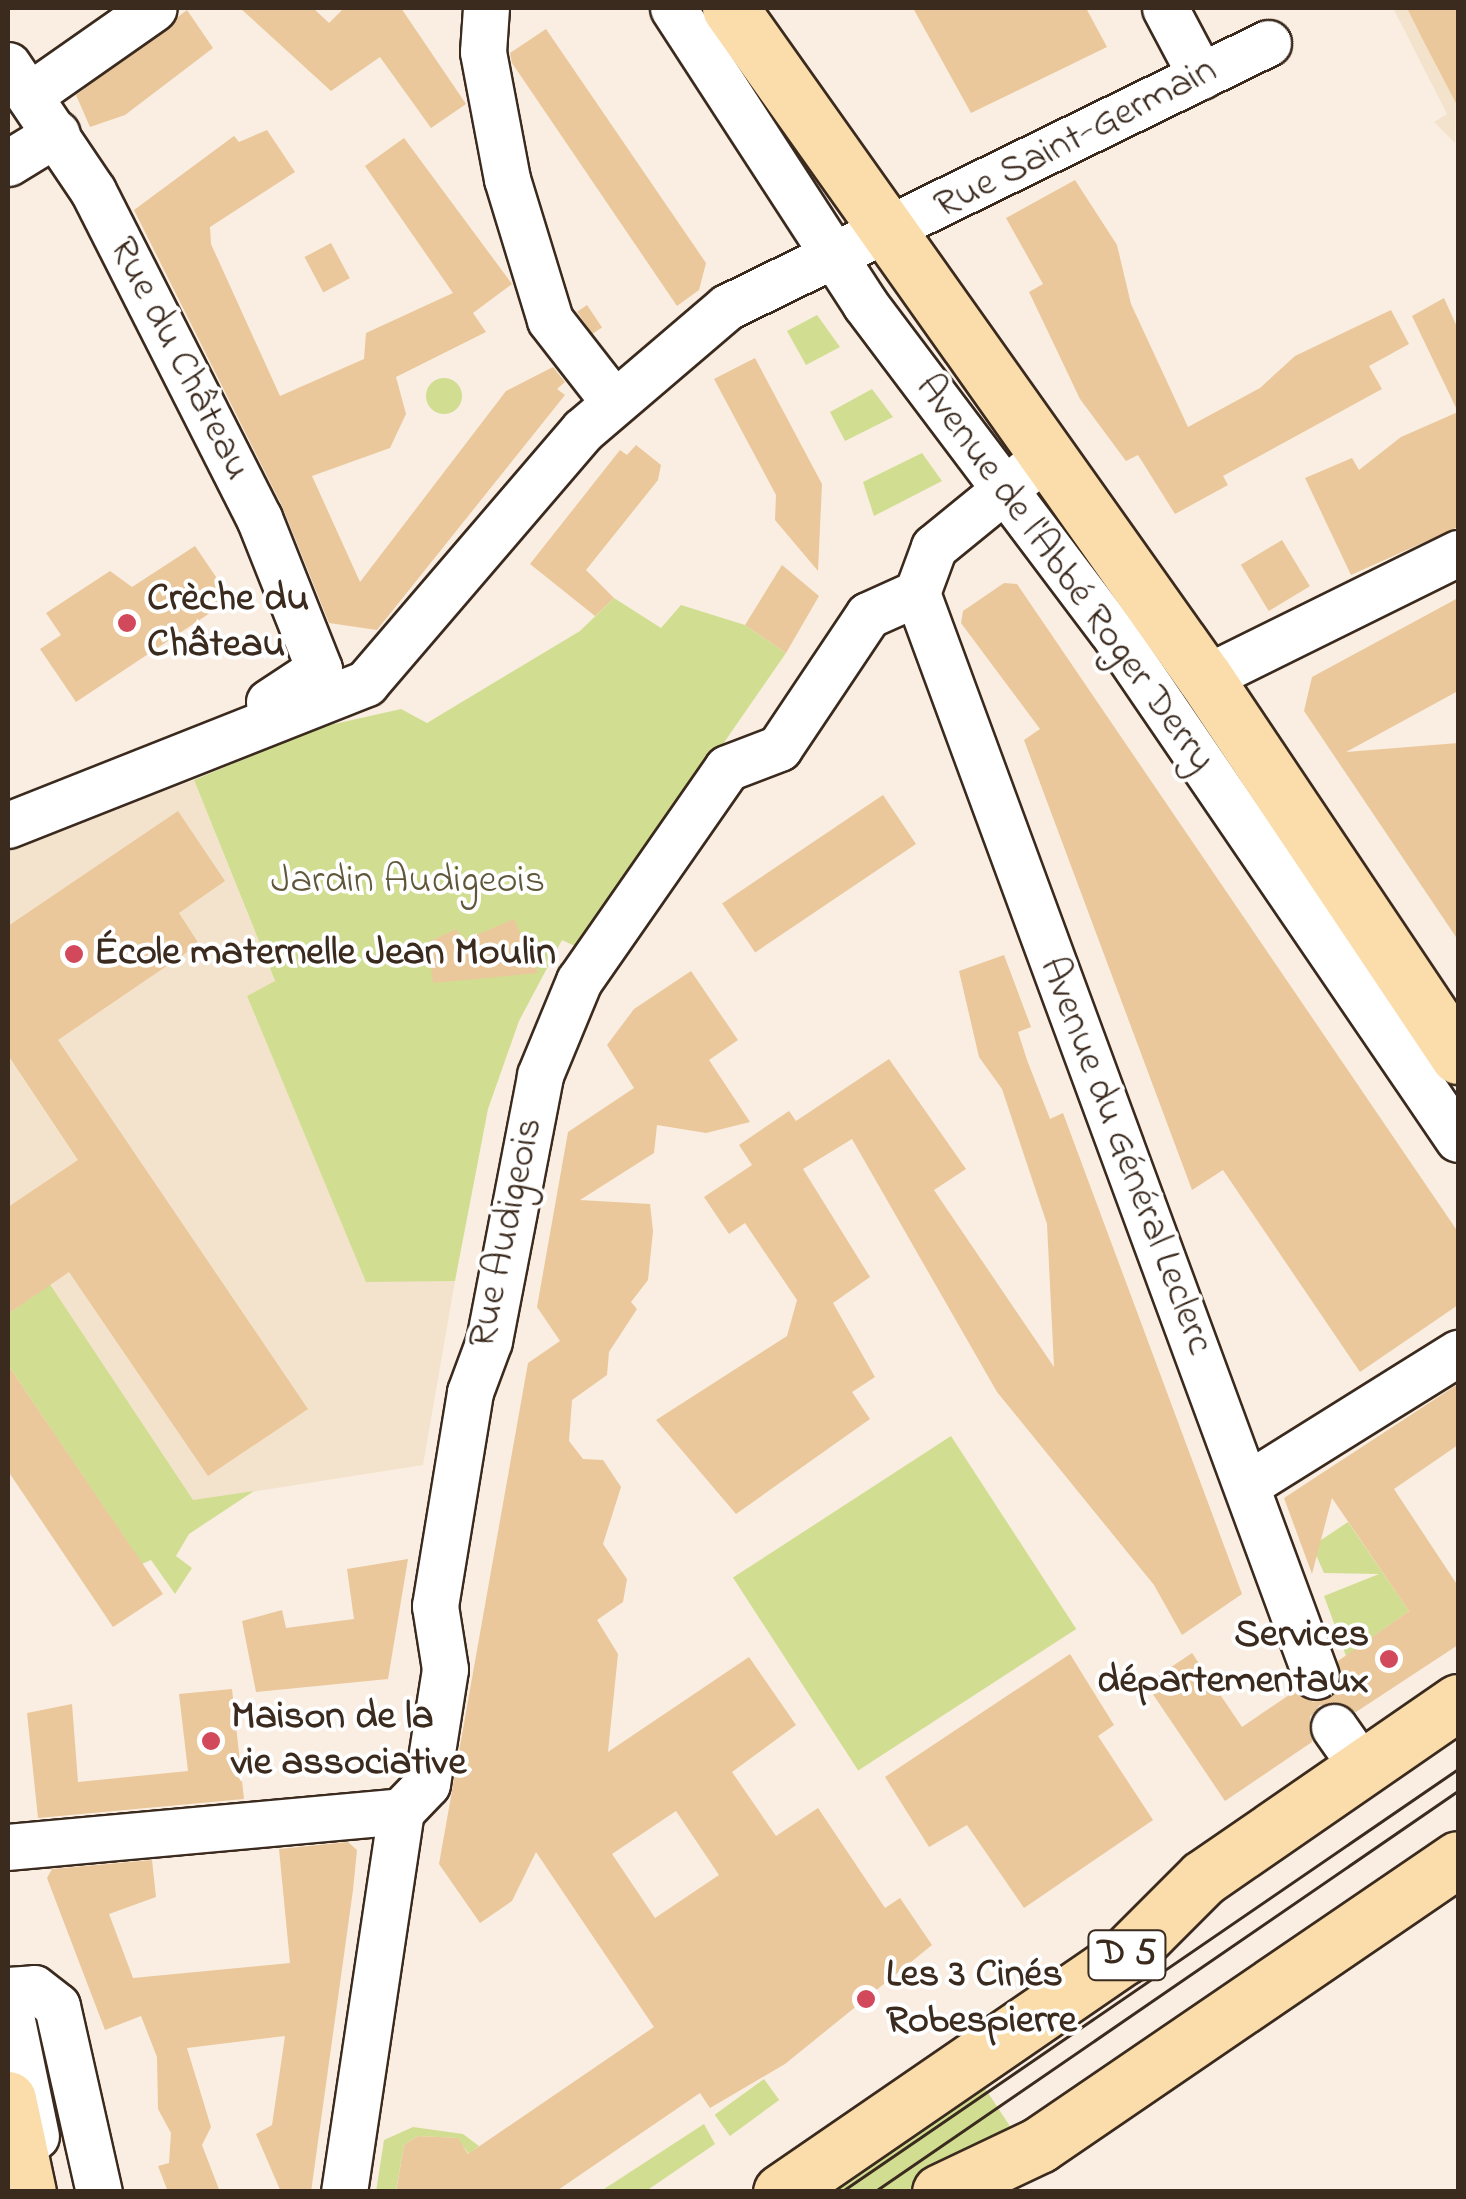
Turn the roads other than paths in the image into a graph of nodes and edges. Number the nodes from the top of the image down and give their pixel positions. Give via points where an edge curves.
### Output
1 (154, 8) edge
2 (486, 8) edge
3 (673, 8) edge
4 (730, 8) edge
5 (1164, 8) edge
6 (1268, 43) dead end
7 (1201, 76) junction
8 (20, 78) edge
9 (56, 133) junction
10 (8, 163) edge
11 (884, 236) junction
12 (829, 251) junction
13 (612, 400) junction
14 (1024, 473) junction
15 (1458, 553) edge
16 (917, 593) junction
17 (1205, 678) junction
18 (344, 682) junction
19 (8, 824) edge
20 (1458, 1056) edge
21 (1458, 1138) edge
22 (1458, 1353) edge
23 (1248, 1484) junction
24 (1316, 1676) dead end
25 (1458, 1702) edge
26 (401, 1811) junction
27 (8, 1847) edge
28 (1458, 1860) edge
29 (8, 1990) edge
30 (8, 2001) edge
31 (8, 2099) edge
32 (28, 2192) edge
33 (48, 2192) edge
34 (98, 2192) edge
35 (344, 2192) edge
36 (782, 2192) edge
37 (940, 2192) edge

1 - 8 street
2 - 13 street via 483,52 508,178 550,320
3 - 12 street, Avenue de l'Abbé Roger Derry
4 - 11 main road, Avenue de l'Abbé Roger Derry
5 - 7 street
6 - 7 street, Rue Saint-Germain
7 - 11 street, Rue Saint-Germain
8 - 9 street, Rue du Château
9 - 10 street
9 - 18 street, Rue du Château
11 - 12 street, Rue Saint-Germain
11 - 14 main road, Avenue de l'Abbé Roger Derry
12 - 13 street, Rue Saint-Germain via 727,307
12 - 14 street, Avenue de l'Abbé Roger Derry
13 - 18 street, Rue Saint-Germain
14 - 16 street via 934,547
14 - 17 main road, Avenue de l'Abbé Roger Derry
14 - 21 street, Avenue de l'Abbé Roger Derry
15 - 17 street
16 - 23 street, Avenue du Général Leclerc
16 - 26 street, Rue Audigeois via 868,615 779,748 727,768 579,982 540,1075 489,1341 470,1392 435,1606 445,1668 427,1784
17 - 20 main road, Avenue de l'Abbé Roger Derry
18 - 19 street via 300,688 242,713 222,740
22 - 23 street
23 - 24 street, Avenue du Général Leclerc
25 - 36 main road, D 5 via 1203,1878 1125,1956
26 - 27 street
26 - 35 street, Rue Audigeois
28 - 37 main road, D 5 via 1039,2145
29 - 34 street via 34,1988 57,2006
30 - 33 street
31 - 32 main road

